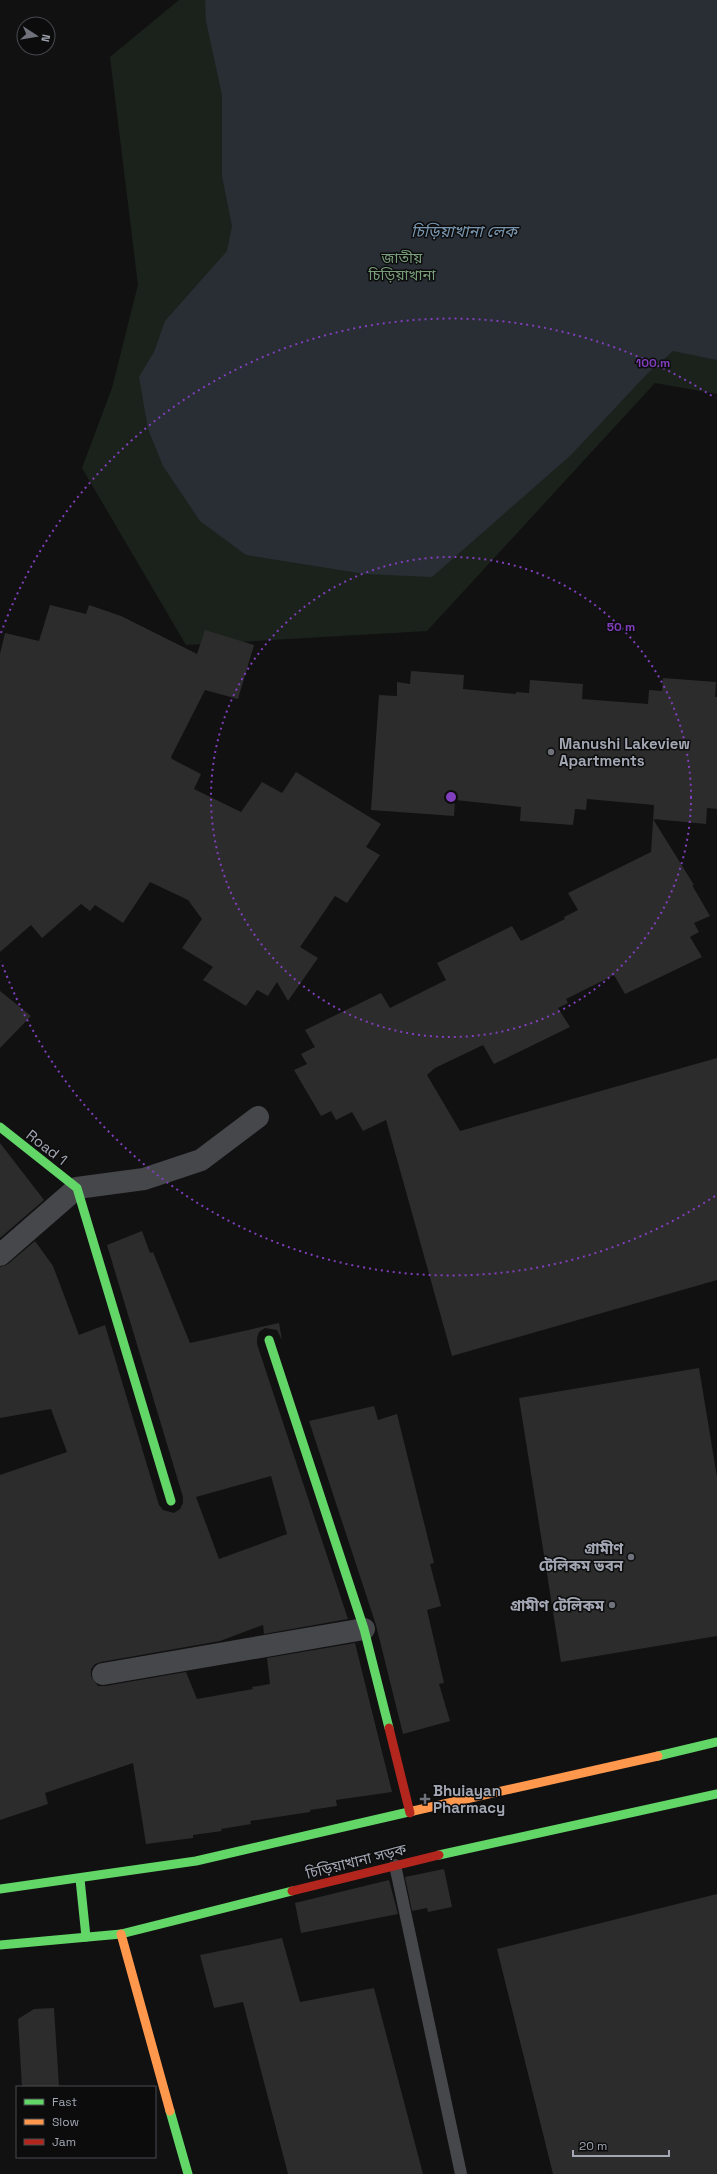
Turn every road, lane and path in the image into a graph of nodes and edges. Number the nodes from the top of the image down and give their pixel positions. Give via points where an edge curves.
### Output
1 (258, 1117) dead end
2 (0, 1127) edge
3 (77, 1188) junction
4 (0, 1255) edge
5 (268, 1340) dead end
6 (171, 1501) dead end
7 (364, 1629) junction
8 (102, 1674) dead end
9 (717, 1742) edge
10 (717, 1794) edge
11 (410, 1813) junction
12 (395, 1865) junction
13 (80, 1879) junction
14 (0, 1889) edge
15 (120, 1934) junction
16 (86, 1937) junction
17 (0, 1946) edge
18 (188, 2174) edge
19 (461, 2174) edge

1 - 3 street via 201,1160 144,1179
2 - 3 main road, Road 1
3 - 4 street
3 - 6 main road
5 - 7 main road
7 - 8 street
7 - 11 main road
9 - 11 main road
10 - 12 main road, চিড়িয়াখানা সড়ক
11 - 13 main road via 196,1861
12 - 15 main road, চিড়িয়াখানা সড়ক
12 - 19 lane
13 - 14 main road
13 - 16 main road
15 - 16 main road, চিড়িয়াখানা সড়ক
15 - 18 main road
16 - 17 main road, চিড়িয়াখানা সড়ক

